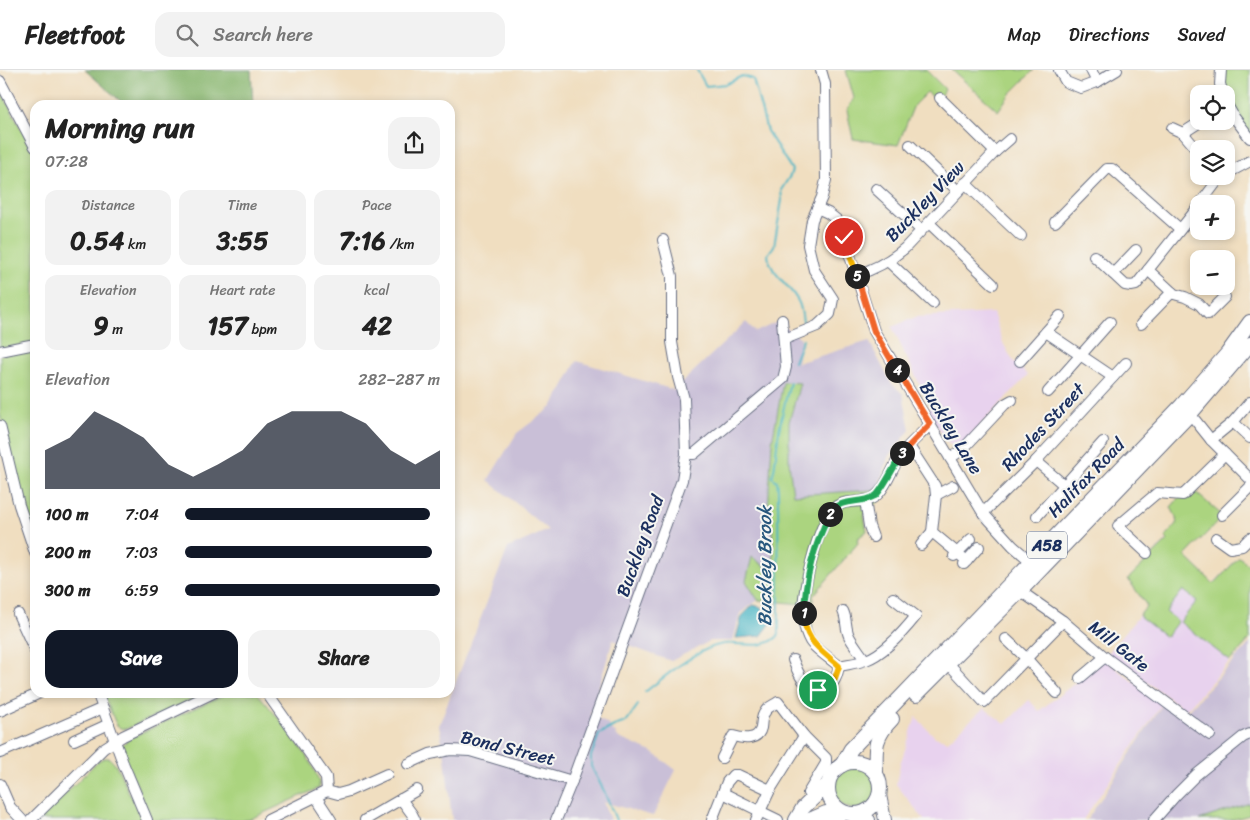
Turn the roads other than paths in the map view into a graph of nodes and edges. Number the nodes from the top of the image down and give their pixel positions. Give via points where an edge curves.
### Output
1 (822, 70) edge
2 (1059, 70) edge
3 (1091, 70) edge
4 (1117, 70) edge
5 (1221, 70) edge
6 (0, 81) edge
7 (1098, 82) junction
8 (1220, 85) edge
9 (940, 98) dead end
10 (1235, 118) edge
11 (1172, 128) dead end
12 (1190, 129) edge
13 (1184, 133) junction
14 (30, 138) edge
15 (1250, 138) edge
16 (1010, 139) dead end
17 (1190, 141) edge
18 (910, 145) dead end
19 (995, 152) junction
20 (1250, 161) edge
21 (1235, 169) edge
22 (1214, 185) edge
23 (961, 187) junction
24 (876, 189) dead end
25 (1207, 195) edge
26 (817, 208) junction
27 (1190, 216) edge
28 (1055, 222) dead end
29 (929, 223) junction
30 (1180, 229) junction
31 (921, 230) junction
32 (1021, 236) dead end
33 (663, 240) dead end
34 (1136, 250) dead end
35 (1094, 256) dead end
36 (889, 262) junction
37 (1148, 270) junction
38 (1113, 274) junction
39 (856, 275) junction
40 (993, 284) dead end
41 (1172, 292) junction
42 (1225, 297) dead end
43 (933, 304) dead end
44 (1060, 316) dead end
45 (782, 320) dead end
46 (1110, 322) dead end
47 (1250, 322) edge
48 (1141, 324) dead end
49 (1046, 332) junction
50 (785, 339) junction
51 (1250, 344) edge
52 (30, 345) edge
53 (0, 351) edge
54 (1080, 356) junction
55 (1020, 361) dead end
56 (1126, 363) dead end
57 (1113, 377) junction
58 (1048, 392) dead end
59 (1012, 400) dead end
60 (1250, 402) edge
61 (1187, 409) junction
62 (1233, 422) junction
63 (930, 424) junction
64 (0, 426) edge
65 (1178, 427) junction
66 (1200, 428) junction
67 (1250, 438) edge
68 (1211, 440) junction
69 (1103, 442) dead end
70 (909, 446) junction
71 (686, 454) junction
72 (1225, 454) junction
73 (950, 458) junction
74 (1036, 461) junction
75 (1249, 479) edge
76 (1064, 485) junction
77 (952, 486) dead end
78 (936, 496) junction
79 (865, 500) junction
80 (983, 512) junction
81 (1222, 515) dead end
82 (1037, 516) dead end
83 (932, 532) junction
84 (873, 537) dead end
85 (30, 538) edge
86 (1216, 538) dead end
87 (1250, 538) edge
88 (970, 539) dead end
89 (920, 545) dead end
90 (979, 547) dead end
91 (1147, 553) dead end
92 (956, 554) junction
93 (1031, 562) junction
94 (1045, 565) junction
95 (1013, 590) junction
96 (893, 598) dead end
97 (843, 611) dead end
98 (18, 614) dead end
99 (1063, 621) junction
100 (1006, 639) dead end
101 (30, 640) edge
102 (1105, 657) junction
103 (1027, 659) junction
104 (793, 660) dead end
105 (865, 660) junction
106 (948, 663) junction
107 (839, 666) junction
108 (1080, 678) dead end
109 (1057, 693) dead end
110 (30, 697) edge
111 (100, 698) edge
112 (202, 698) edge
113 (270, 698) edge
114 (103, 708) junction
115 (0, 710) edge
116 (108, 724) junction
117 (1250, 734) edge
118 (1210, 735) dead end
119 (804, 736) junction
120 (74, 740) dead end
121 (114, 743) junction
122 (0, 754) edge
123 (722, 758) dead end
124 (408, 764) dead end
125 (842, 765) junction
126 (876, 773) junction
127 (387, 774) dead end
128 (572, 781) junction
129 (0, 784) edge
130 (828, 784) junction
131 (417, 790) dead end
132 (770, 790) junction
133 (327, 791) junction
134 (723, 792) junction
135 (880, 795) junction
136 (316, 797) junction
137 (401, 799) junction
138 (812, 799) junction
139 (848, 814) junction
140 (758, 815) edge
141 (289, 816) edge
142 (22, 820) edge
143 (31, 820) edge
144 (148, 820) edge
145 (268, 820) edge
146 (331, 820) edge
147 (365, 820) edge
148 (415, 820) edge
149 (556, 820) edge
150 (712, 820) edge
151 (778, 820) edge
152 (796, 820) edge
153 (810, 820) edge
154 (869, 820) edge
155 (885, 820) edge
156 (1154, 820) edge

1 - 26 street via 826,180
2 - 7 street via 1066,82 1081,88
3 - 7 street
4 - 7 street
5 - 8 street
6 - 14 street
9 - 19 street
10 - 15 street
11 - 13 street
12 - 13 street
13 - 17 street
16 - 19 street, Buckley View
18 - 23 street
19 - 23 street, Buckley View
20 - 21 street
22 - 25 street
23 - 29 street, Buckley View
23 - 32 street
24 - 31 street
26 - 39 street, Buckley Lane via 837,220
26 - 50 street via 808,245 814,270 832,299 830,314 817,326
27 - 30 street
28 - 30 street via 1107,169 1112,169
29 - 31 street, Buckley View
29 - 40 street
30 - 37 street
31 - 36 street, Buckley View
33 - 71 street, Buckley Road via 672,276 672,342 684,399
34 - 38 street
35 - 38 street
36 - 39 street, Buckley View
36 - 43 street
37 - 38 street via 1136,285 1131,286
37 - 41 street
39 - 63 street, Buckley Lane via 874,331
41 - 42 street via 1198,304 1208,314
41 - 48 street
44 - 49 street
45 - 50 street
46 - 54 street
47 - 61 highway, Halifax Road / A58
49 - 54 street
49 - 55 street
50 - 71 street via 783,379 694,454
51 - 61 highway, Halifax Road / A58
52 - 53 street
54 - 57 street
54 - 58 street
56 - 57 street, Rhodes Street
57 - 74 street, Rhodes Street
59 - 73 street
60 - 62 street
61 - 65 highway, Halifax Road / A58
61 - 66 street
61 - 93 highway, Halifax Road / A58
62 - 67 street
62 - 68 street
63 - 70 street
63 - 73 street, Buckley Lane
64 - 85 street
65 - 66 street via 1191,425
65 - 94 highway, Halifax Road / A58
66 - 68 street
68 - 72 street
69 - 76 street
70 - 78 street via 935,486
70 - 79 street via 877,496
71 - 128 street, Buckley Road via 682,480
72 - 75 street
72 - 91 street via 1183,495 1157,493 1118,526
73 - 80 street, Buckley Lane
74 - 76 street
74 - 80 street, Rhodes Street
75 - 81 street
76 - 82 street
77 - 78 street
78 - 83 street
79 - 84 street
79 - 107 street via 844,502 833,509 814,553 804,600 803,620 811,642
80 - 93 street, Buckley Lane
83 - 89 street
83 - 92 street
86 - 87 street via 1230,548 1242,546
88 - 92 street
90 - 92 street via 965,563
93 - 94 street, Buckley Lane
93 - 95 highway, Halifax Road / A58
94 - 95 highway, Halifax Road / A58
95 - 99 street, Mill Gate
95 - 106 highway, Halifax Road / A58
95 - 125 highway, Halifax Road / A58 via 851,749
96 - 105 street via 916,616 904,632
97 - 105 street via 849,637
98 - 101 street
99 - 102 street, Mill Gate
99 - 103 street
100 - 103 street
102 - 108 street
102 - 118 street, Mill Gate
103 - 106 street via 984,702
103 - 109 street
104 - 107 street via 809,687 818,690 826,689 834,681
105 - 107 street
106 - 126 highway, Halifax Road / A58 via 882,730 876,743
110 - 115 street
111 - 114 street
112 - 121 street
113 - 133 street via 326,777
114 - 116 street
114 - 122 street
116 - 120 street
116 - 121 street
117 - 156 street via 1196,775
119 - 123 street via 778,702 764,713 755,737 745,740 733,736
119 - 132 street
119 - 138 street via 826,758 808,792
121 - 143 street via 104,748
121 - 144 street
124 - 128 street, Bond Street via 430,754 470,751
125 - 126 highway via 862,763
125 - 130 highway, A58 via 832,774
126 - 135 highway, A58
127 - 133 street via 349,791 338,794
128 - 149 street, Buckley Road
129 - 142 street via 10,807
130 - 138 highway, A58
130 - 139 highway via 832,802 838,810
131 - 137 street
132 - 134 street via 733,775
132 - 140 street
133 - 136 street
134 - 140 street
134 - 150 street
135 - 139 highway via 869,811
135 - 155 main road
136 - 141 street
136 - 146 street
137 - 147 street
137 - 148 street
138 - 152 highway, A58
139 - 153 highway via 826,813
139 - 154 main road
140 - 151 street
141 - 145 street

